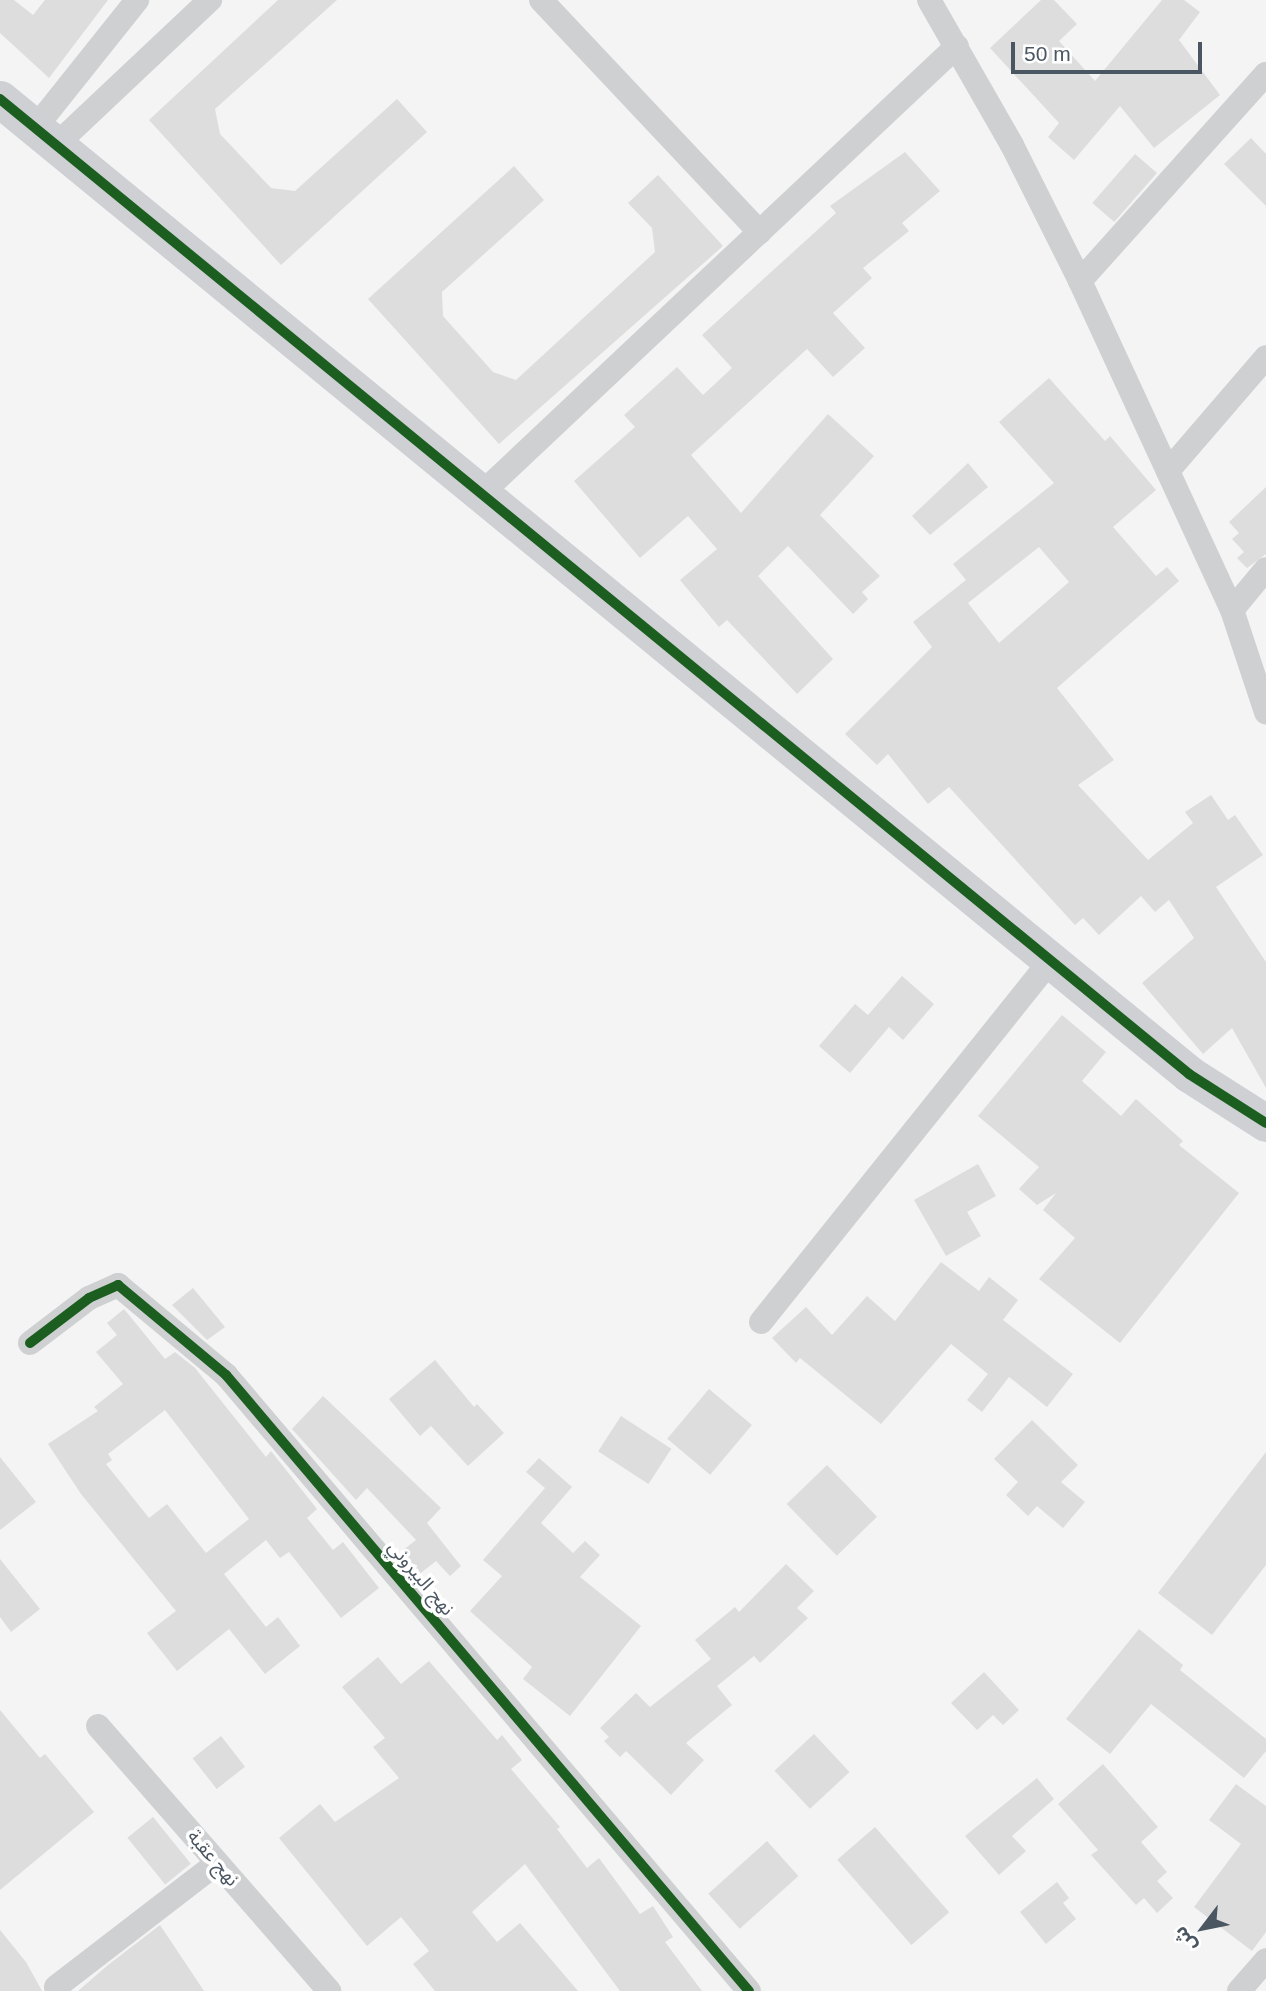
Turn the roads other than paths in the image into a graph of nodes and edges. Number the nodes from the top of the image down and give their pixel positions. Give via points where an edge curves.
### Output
1 (137, 0) edge
2 (211, 0) edge
3 (541, 0) edge
4 (929, 0) edge
5 (957, 46) junction
6 (1266, 74) edge
7 (0, 99) edge
8 (45, 136) junction
9 (760, 232) junction
10 (1080, 281) junction
11 (1266, 357) edge
12 (1168, 471) junction
13 (482, 493) junction
14 (1266, 569) edge
15 (1232, 610) junction
16 (1266, 712) edge
17 (1052, 960) junction
18 (1266, 1123) edge
19 (761, 1322) dead end
20 (30, 1343) dead end
21 (98, 1726) dead end
22 (217, 1863) junction
23 (1266, 1960) edge
24 (56, 1987) dead end
25 (329, 1991) edge
26 (749, 1991) edge
27 (1239, 1991) edge

1 - 8 street
2 - 8 street
3 - 9 street
4 - 5 street
5 - 9 street
5 - 10 street
6 - 10 street
7 - 8 street
8 - 13 street
9 - 13 street
10 - 12 street
11 - 12 street
12 - 15 street
13 - 17 street
14 - 15 street
15 - 16 street
17 - 18 street via 1189,1074
17 - 19 street
20 - 26 street, نهج البيروني via 89,1298 118,1285 226,1374
21 - 22 street, نهج عقبة
22 - 24 street
22 - 25 street, نهج عقبة
23 - 27 street

